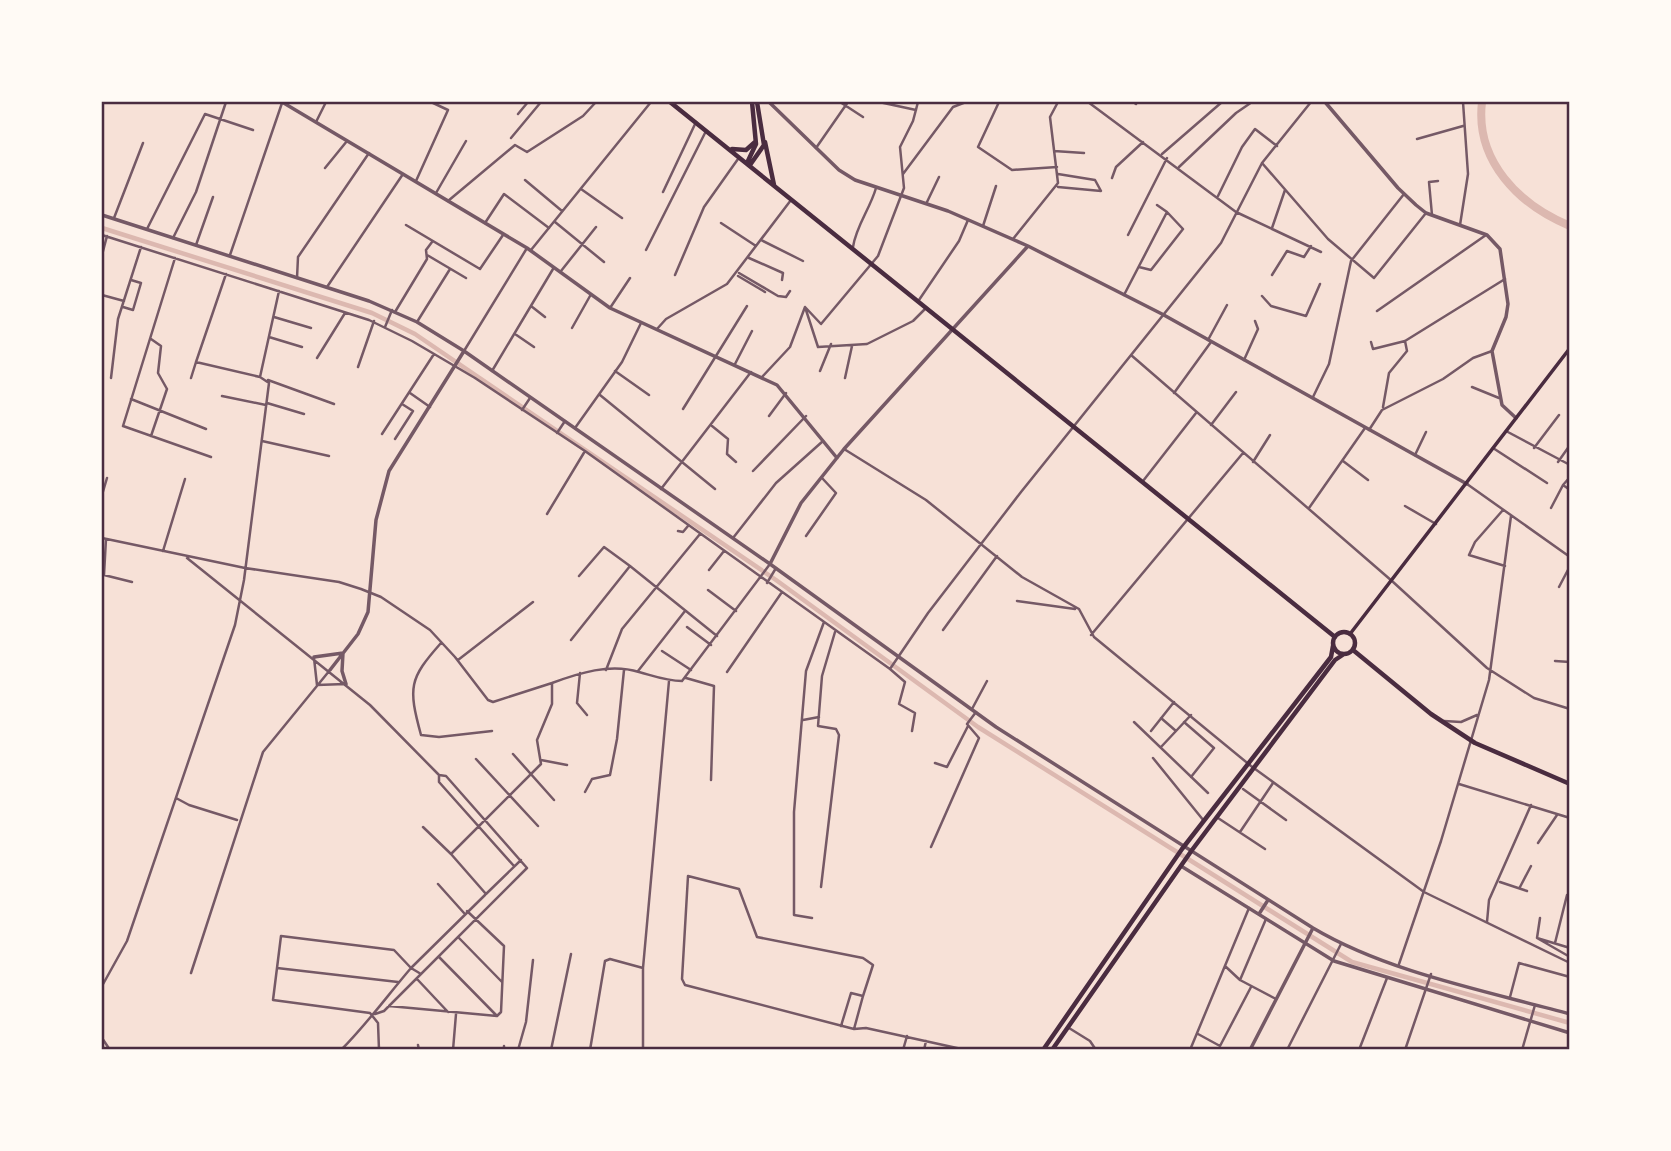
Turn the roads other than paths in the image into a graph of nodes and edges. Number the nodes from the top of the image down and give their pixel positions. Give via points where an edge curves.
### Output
1 (226, 102) edge
2 (282, 102) edge
3 (326, 102) edge
4 (431, 102) edge
5 (528, 102) edge
6 (541, 102) edge
7 (596, 102) edge
8 (651, 102) edge
9 (670, 102) edge
10 (755, 102) edge
11 (769, 102) edge
12 (840, 102) edge
13 (848, 102) edge
14 (879, 102) edge
15 (918, 102) edge
16 (966, 102) edge
17 (999, 102) edge
18 (1058, 102) edge
19 (1091, 102) edge
20 (1222, 102) edge
21 (1252, 102) edge
22 (1311, 102) edge
23 (1325, 102) edge
24 (1463, 102) edge
25 (846, 106) junction
26 (916, 110) junction
27 (518, 114) dead end
28 (863, 117) dead end
29 (221, 118) junction
30 (317, 122) junction
31 (696, 122) junction
32 (1463, 126) junction
33 (253, 130) dead end
34 (706, 131) junction
35 (510, 138) dead end
36 (764, 138) junction
37 (756, 139) junction
38 (1417, 139) dead end
39 (347, 140) junction
40 (466, 141) dead end
41 (1143, 142) junction
42 (143, 143) dead end
43 (1278, 146) junction
44 (728, 148) junction
45 (816, 148) junction
46 (1054, 151) junction
47 (369, 153) junction
48 (1084, 153) dead end
49 (1162, 154) junction
50 (739, 157) junction
51 (1167, 158) junction
52 (1262, 163) junction
53 (748, 164) junction
54 (1056, 167) junction
55 (1179, 167) junction
56 (325, 168) dead end
57 (403, 174) junction
58 (904, 174) junction
59 (1058, 174) junction
60 (939, 177) dead end
61 (1112, 178) dead end
62 (525, 180) dead end
63 (416, 181) junction
64 (1438, 181) dead end
65 (774, 185) junction
66 (996, 186) dead end
67 (1057, 187) junction
68 (876, 188) junction
69 (580, 189) junction
70 (1285, 190) junction
71 (663, 192) dead end
72 (436, 193) junction
73 (1404, 194) junction
74 (901, 196) junction
75 (213, 197) dead end
76 (1217, 197) junction
77 (792, 199) junction
78 (449, 201) junction
79 (926, 204) junction
80 (1157, 205) dead end
81 (562, 211) junction
82 (1167, 212) junction
83 (1236, 212) junction
84 (1426, 213) junction
85 (102, 215) edge
86 (1432, 215) junction
87 (622, 218) dead end
88 (114, 219) junction
89 (968, 220) junction
90 (554, 222) junction
91 (485, 223) junction
92 (721, 223) dead end
93 (407, 225) dead end
94 (1460, 225) junction
95 (983, 226) junction
96 (596, 227) dead end
97 (549, 228) junction
98 (1272, 228) junction
99 (147, 229) junction
100 (504, 234) junction
101 (102, 235) edge
102 (1128, 235) dead end
103 (1487, 235) junction
104 (107, 236) junction
105 (173, 238) junction
106 (1013, 239) junction
107 (761, 240) junction
108 (433, 241) junction
109 (582, 244) junction
110 (196, 246) junction
111 (757, 246) junction
112 (1028, 246) junction
113 (1311, 246) junction
114 (141, 247) junction
115 (529, 249) junction
116 (646, 250) dead end
117 (852, 250) junction
118 (1321, 251) dead end
119 (426, 254) junction
120 (102, 255) edge
121 (230, 255) junction
122 (175, 257) junction
123 (749, 258) junction
124 (803, 261) dead end
125 (1351, 261) junction
126 (604, 262) dead end
127 (872, 263) junction
128 (554, 267) junction
129 (1139, 267) junction
130 (450, 269) junction
131 (561, 271) junction
132 (226, 274) junction
133 (738, 274) junction
134 (675, 275) dead end
135 (1272, 275) dead end
136 (297, 278) junction
137 (466, 278) dead end
138 (630, 278) dead end
139 (1505, 279) junction
140 (131, 280) junction
141 (782, 280) dead end
142 (1320, 284) dead end
143 (327, 288) junction
144 (280, 290) junction
145 (790, 290) dead end
146 (765, 292) dead end
147 (102, 295) edge
148 (1124, 295) junction
149 (590, 296) junction
150 (1262, 296) dead end
151 (919, 300) junction
152 (124, 301) junction
153 (1227, 305) dead end
154 (531, 306) junction
155 (747, 306) dead end
156 (122, 307) junction
157 (805, 307) junction
158 (927, 307) junction
159 (610, 308) junction
160 (394, 311) junction
161 (1377, 311) dead end
162 (346, 312) junction
163 (1162, 314) junction
164 (274, 317) junction
165 (545, 317) dead end
166 (374, 321) junction
167 (1255, 321) dead end
168 (417, 322) junction
169 (641, 323) junction
170 (385, 327) junction
171 (312, 328) dead end
172 (572, 328) dead end
173 (954, 328) junction
174 (657, 329) junction
175 (752, 331) dead end
176 (515, 334) junction
177 (269, 337) junction
178 (151, 339) junction
179 (1210, 341) junction
180 (1405, 341) junction
181 (1371, 342) dead end
182 (831, 344) junction
183 (852, 345) junction
184 (302, 347) dead end
185 (534, 347) dead end
186 (1570, 348) edge
187 (1492, 351) junction
188 (463, 353) junction
189 (434, 354) junction
190 (1130, 355) junction
191 (717, 356) junction
192 (317, 358) dead end
193 (1244, 360) junction
194 (196, 362) junction
195 (735, 364) junction
196 (456, 365) junction
197 (358, 367) dead end
198 (492, 371) junction
199 (615, 371) junction
200 (820, 371) dead end
201 (752, 372) junction
202 (260, 377) junction
203 (762, 377) junction
204 (111, 378) dead end
205 (191, 378) dead end
206 (845, 378) dead end
207 (267, 380) junction
208 (1472, 387) dead end
209 (1236, 392) dead end
210 (410, 393) junction
211 (786, 393) junction
212 (1174, 393) junction
213 (600, 394) junction
214 (649, 395) dead end
215 (222, 396) dead end
216 (1313, 398) junction
217 (1499, 398) junction
218 (530, 399) junction
219 (131, 400) junction
220 (266, 404) junction
221 (334, 404) dead end
222 (402, 404) junction
223 (430, 407) junction
224 (522, 409) junction
225 (683, 409) dead end
226 (1382, 410) junction
227 (160, 411) junction
228 (1196, 413) junction
229 (304, 414) dead end
230 (1559, 415) dead end
231 (769, 416) dead end
232 (806, 416) junction
233 (1516, 418) junction
234 (564, 423) junction
235 (711, 425) junction
236 (1076, 425) junction
237 (1211, 425) junction
238 (575, 428) junction
239 (206, 429) dead end
240 (1367, 429) junction
241 (1506, 431) junction
242 (557, 432) junction
243 (1426, 432) dead end
244 (382, 434) dead end
245 (1269, 435) dead end
246 (151, 436) junction
247 (395, 439) dead end
248 (262, 441) junction
249 (824, 441) junction
250 (1570, 445) edge
251 (1493, 448) junction
252 (1534, 448) junction
253 (844, 449) junction
254 (585, 451) junction
255 (1243, 453) junction
256 (1415, 455) junction
257 (329, 456) dead end
258 (211, 457) dead end
259 (837, 458) junction
260 (1342, 460) junction
261 (1558, 461) junction
262 (682, 462) junction
263 (736, 462) dead end
264 (1253, 462) junction
265 (1570, 465) edge
266 (753, 471) dead end
267 (820, 477) junction
268 (1570, 477) edge
269 (107, 478) dead end
270 (185, 480) dead end
271 (1368, 480) dead end
272 (1143, 481) junction
273 (1547, 483) dead end
274 (1467, 484) junction
275 (1563, 485) junction
276 (661, 489) junction
277 (715, 489) dead end
278 (1570, 490) edge
279 (102, 495) edge
280 (1405, 506) dead end
281 (1309, 508) junction
282 (1551, 508) dead end
283 (1503, 510) junction
284 (547, 514) dead end
285 (1511, 516) junction
286 (1189, 518) junction
287 (1436, 524) junction
288 (688, 526) junction
289 (678, 531) dead end
290 (700, 534) junction
291 (806, 536) dead end
292 (104, 538) edge
293 (733, 538) junction
294 (982, 544) junction
295 (163, 551) junction
296 (724, 551) junction
297 (184, 556) junction
298 (997, 556) junction
299 (1570, 557) edge
300 (771, 564) junction
301 (630, 565) junction
302 (1505, 566) junction
303 (1570, 566) edge
304 (245, 568) junction
305 (776, 568) junction
306 (709, 570) dead end
307 (579, 576) dead end
308 (761, 578) junction
309 (1392, 581) junction
310 (132, 582) dead end
311 (767, 583) junction
312 (656, 587) junction
313 (1559, 587) dead end
314 (708, 590) dead end
315 (782, 592) junction
316 (372, 593) junction
317 (241, 598) junction
318 (1017, 601) dead end
319 (533, 602) dead end
320 (1079, 609) junction
321 (685, 611) junction
322 (736, 611) junction
323 (824, 622) junction
324 (687, 626) dead end
325 (943, 630) dead end
326 (836, 631) junction
327 (1350, 634) junction
328 (1091, 635) junction
329 (1335, 636) junction
330 (718, 637) junction
331 (571, 640) dead end
332 (442, 642) junction
333 (711, 645) junction
334 (1333, 646) junction
335 (1353, 650) junction
336 (662, 651) dead end
337 (343, 653) junction
338 (1344, 654) junction
339 (314, 657) junction
340 (899, 657) junction
341 (458, 661) junction
342 (1555, 661) dead end
343 (1570, 662) edge
344 (891, 668) junction
345 (330, 670) junction
346 (606, 670) junction
347 (624, 670) junction
348 (691, 670) junction
349 (638, 671) junction
350 (1491, 671) junction
351 (727, 672) dead end
352 (580, 673) junction
353 (686, 677) junction
354 (669, 681) junction
355 (987, 681) dead end
356 (552, 683) junction
357 (346, 684) junction
358 (317, 685) junction
359 (1174, 702) junction
360 (1570, 709) edge
361 (974, 712) junction
362 (1478, 713) junction
363 (587, 715) dead end
364 (1191, 715) junction
365 (819, 717) junction
366 (1161, 718) junction
367 (803, 720) junction
368 (1440, 720) junction
369 (1134, 722) dead end
370 (1184, 722) junction
371 (968, 725) junction
372 (492, 731) dead end
373 (912, 731) dead end
374 (1151, 731) dead end
375 (1176, 731) junction
376 (1470, 740) junction
377 (1161, 747) junction
378 (513, 754) dead end
379 (1153, 758) dead end
380 (476, 759) dead end
381 (541, 760) junction
382 (935, 763) dead end
383 (1248, 764) junction
384 (567, 765) dead end
385 (1253, 768) junction
386 (531, 774) junction
387 (439, 775) junction
388 (1191, 777) junction
389 (711, 780) dead end
390 (1273, 782) junction
391 (1458, 784) junction
392 (1570, 784) edge
393 (1243, 789) dead end
394 (585, 792) dead end
395 (1208, 793) dead end
396 (510, 796) junction
397 (179, 798) junction
398 (554, 800) dead end
399 (1261, 802) junction
400 (1531, 805) junction
401 (1557, 815) junction
402 (1216, 817) junction
403 (484, 818) junction
404 (1570, 818) edge
405 (239, 820) junction
406 (1286, 820) dead end
407 (1204, 821) junction
408 (538, 826) dead end
409 (423, 827) dead end
410 (478, 827) junction
411 (1240, 832) junction
412 (1538, 843) dead end
413 (931, 847) dead end
414 (1184, 848) junction
415 (1265, 849) dead end
416 (1190, 852) junction
417 (451, 854) junction
418 (521, 860) junction
419 (1182, 864) junction
420 (1531, 866) dead end
421 (515, 867) junction
422 (1500, 882) junction
423 (439, 884) dead end
424 (821, 887) dead end
425 (1520, 887) junction
426 (1527, 891) dead end
427 (1423, 892) junction
428 (486, 894) junction
429 (1567, 895) dead end
430 (1268, 900) junction
431 (1249, 908) junction
432 (466, 912) junction
433 (1259, 915) junction
434 (812, 918) dead end
435 (1540, 918) dead end
436 (477, 919) junction
437 (1266, 919) junction
438 (1487, 922) junction
439 (1313, 928) junction
440 (458, 938) junction
441 (1537, 938) junction
442 (1305, 943) junction
443 (1555, 943) junction
444 (1341, 944) junction
445 (1570, 948) edge
446 (571, 954) dead end
447 (439, 957) junction
448 (1570, 957) edge
449 (533, 960) dead end
450 (1334, 961) junction
451 (1570, 963) edge
452 (1399, 964) junction
453 (1225, 966) junction
454 (277, 968) junction
455 (411, 968) junction
456 (643, 968) junction
457 (191, 973) dead end
458 (421, 974) junction
459 (1431, 974) junction
460 (1570, 977) edge
461 (1387, 978) junction
462 (417, 979) junction
463 (1240, 980) junction
464 (398, 982) junction
465 (502, 982) junction
466 (102, 986) edge
467 (1251, 987) junction
468 (1426, 991) junction
469 (863, 996) junction
470 (1510, 997) junction
471 (1276, 999) junction
472 (1535, 1005) junction
473 (389, 1006) junction
474 (448, 1012) junction
475 (374, 1014) junction
476 (456, 1014) junction
477 (1570, 1014) edge
478 (498, 1016) junction
479 (1530, 1021) junction
480 (841, 1026) junction
481 (1067, 1027) junction
482 (854, 1030) junction
483 (1570, 1033) edge
484 (1198, 1034) junction
485 (907, 1036) junction
486 (102, 1038) edge
487 (926, 1041) junction
488 (110, 1049) edge
489 (341, 1049) edge
490 (379, 1049) edge
491 (453, 1049) edge
492 (518, 1049) edge
493 (551, 1049) edge
494 (590, 1049) edge
495 (643, 1049) edge
496 (903, 1049) edge
497 (924, 1049) edge
498 (966, 1049) edge
499 (1043, 1049) edge
500 (1052, 1049) edge
501 (1096, 1049) edge
502 (1190, 1049) edge
503 (1250, 1049) edge
504 (1287, 1049) edge
505 (1359, 1049) edge
506 (1405, 1049) edge
507 (1522, 1049) edge

1 - 29 street
2 - 30 street
2 - 121 street
3 - 30 street
4 - 63 street via 448,110
5 - 27 street
6 - 35 street
7 - 78 street via 583,116 527,152 515,145
8 - 69 street
9 - 31 main road
10 - 36 main road
10 - 37 main road
11 - 45 street
12 - 25 street
13 - 25 street
14 - 26 street
15 - 26 street
16 - 58 street via 954,107
17 - 54 street via 978,147 1012,170
18 - 46 street via 1050,117
19 - 41 street
20 - 49 street
21 - 55 street
22 - 43 street
23 - 73 street
24 - 32 street
25 - 28 street
25 - 45 street
26 - 58 street via 900,147
29 - 33 street
29 - 99 street via 205,114
29 - 105 street via 196,192
30 - 39 street
31 - 34 main road
31 - 71 street
32 - 38 street
32 - 94 street via 1467,187
34 - 44 main road
34 - 116 street
36 - 53 main road via 762,150
36 - 65 main road
37 - 44 main road via 746,150
37 - 53 main road
39 - 47 street
39 - 56 street
40 - 72 street
41 - 49 street
41 - 61 street via 1116,167
42 - 88 street
43 - 52 street
43 - 76 street via 1255,129
44 - 50 main road
45 - 68 street via 839,170
46 - 48 street
46 - 54 street
47 - 57 street
47 - 136 street via 298,257
49 - 51 street
50 - 53 main road
50 - 134 street via 704,207
51 - 55 street
51 - 102 street
52 - 70 street
52 - 83 street
53 - 65 main road
54 - 59 street
55 - 76 street
57 - 63 street
57 - 143 street
58 - 74 street
59 - 67 street
59 - 67 street via 1095,180 1101,191
60 - 79 street
62 - 81 street
63 - 72 street
64 - 86 street via 1429,182
65 - 77 main road
66 - 95 street
67 - 106 street
68 - 74 street
68 - 117 street via 855,232
69 - 81 street
69 - 87 street
70 - 98 street
70 - 125 street
72 - 78 street
73 - 84 street
73 - 125 street
74 - 79 street
74 - 127 street
75 - 110 street
76 - 83 street
77 - 107 street
77 - 117 main road
78 - 91 street
79 - 89 street
80 - 82 street
81 - 90 street
82 - 129 street
82 - 129 street via 1183,229 1151,270
83 - 98 street
83 - 163 street via 1221,243
84 - 86 street
84 - 125 street via 1374,278
85 - 88 street
86 - 94 street
88 - 99 street
89 - 95 street
89 - 151 street
90 - 97 street
90 - 109 street
91 - 97 street via 504,194
91 - 100 street
92 - 111 street
93 - 108 street
94 - 103 street
95 - 106 street
96 - 109 street
97 - 115 street
98 - 113 street
99 - 105 street
100 - 108 street via 481,269
100 - 115 street
101 - 104 street
103 - 139 street via 1500,249
103 - 161 street
104 - 114 street
104 - 120 street
105 - 110 street
106 - 112 street
107 - 111 street
107 - 124 street
108 - 119 street
109 - 126 street
109 - 131 street
110 - 121 street
111 - 123 street
112 - 148 street
112 - 173 street
113 - 118 street
113 - 135 street via 1304,257 1287,251
114 - 122 street
114 - 140 street
115 - 128 street
115 - 188 street
117 - 127 main road
119 - 130 street
119 - 160 street
121 - 136 street
122 - 132 street
122 - 178 street
123 - 133 street
123 - 141 street via 783,273
125 - 216 street via 1329,364
127 - 151 main road
127 - 157 street via 821,324
128 - 131 street
128 - 154 street
129 - 148 street
130 - 137 street
130 - 168 street
131 - 149 street
132 - 144 street
132 - 194 street
133 - 145 street via 778,296 786,297
133 - 146 street
133 - 174 street
136 - 143 street
138 - 159 street
139 - 180 street
139 - 187 street via 1506,317
140 - 152 street
140 - 156 street via 141,283 133,310
142 - 150 street via 1306,316 1270,306
143 - 160 street
144 - 162 street
144 - 164 street
147 - 152 street
148 - 163 street
149 - 159 street
149 - 172 street
151 - 158 main road
152 - 156 street
153 - 179 street
154 - 165 street
154 - 176 street
155 - 191 street
156 - 204 street
157 - 182 street via 818,347
157 - 203 street via 790,347
158 - 173 main road
158 - 183 street via 901,327 867,344
159 - 169 street
160 - 168 street
160 - 170 street
162 - 166 street
162 - 192 street
163 - 179 street
163 - 190 street
164 - 171 street
164 - 177 street
166 - 170 street
166 - 197 street
167 - 193 street via 1258,329
168 - 188 street
169 - 174 street
169 - 199 street
170 - 189 street
173 - 236 main road
173 - 253 street
174 - 191 street
175 - 195 street
176 - 185 street
176 - 198 street
177 - 184 street
177 - 202 street
178 - 219 street
178 - 227 street via 161,346 159,373 167,387
179 - 193 street
179 - 212 street
180 - 181 street via 1373,349
180 - 226 street via 1407,351 1390,373
182 - 183 street
182 - 200 street
183 - 206 street
186 - 233 main road
187 - 217 street
187 - 226 street
188 - 196 street
188 - 198 street
189 - 196 street
189 - 210 street
190 - 212 street
190 - 236 street
191 - 195 street
191 - 225 street
193 - 216 street
194 - 202 street
194 - 205 street
195 - 201 street
196 - 223 street
196 - 224 street
198 - 218 street
199 - 213 street
199 - 214 street
201 - 203 street
201 - 235 street
202 - 207 street
203 - 211 street
207 - 220 street
207 - 221 street
208 - 217 street
209 - 237 street
210 - 222 street
210 - 223 street
211 - 231 street
211 - 232 street
212 - 228 street
213 - 238 street
213 - 262 street
215 - 220 street
216 - 240 street
217 - 233 street
218 - 224 street
218 - 234 street
219 - 227 street
219 - 246 street via 122,426
220 - 229 street
220 - 248 street
222 - 244 street
222 - 247 street via 413,411
223 - 316 street via 384,485 376,520
224 - 242 street
226 - 240 street
227 - 239 street
227 - 246 street
228 - 237 street
228 - 272 street
230 - 252 street
232 - 249 street
232 - 266 street
233 - 241 main road
234 - 238 street
234 - 242 street
235 - 262 street
235 - 263 street via 729,439 727,454
236 - 272 main road
236 - 294 street
237 - 255 street
238 - 276 street
240 - 256 street
240 - 260 street
241 - 251 main road
241 - 252 street
242 - 254 street
243 - 256 street
245 - 264 street
246 - 258 street
248 - 257 street
248 - 304 street
249 - 259 street
249 - 293 street via 776,483
250 - 261 street
251 - 273 street
251 - 274 main road
252 - 261 street
253 - 259 street
253 - 294 street via 926,500
254 - 284 street
254 - 288 street
255 - 264 street
255 - 286 street
256 - 274 street
259 - 267 street
260 - 271 street
260 - 281 street
261 - 265 street
262 - 276 street
262 - 277 street
264 - 281 street
267 - 291 street via 836,493
267 - 300 street via 801,503
268 - 275 street
269 - 279 street
270 - 295 street
272 - 286 main road
274 - 283 street
274 - 287 main road
275 - 278 street
275 - 282 street
276 - 293 street
280 - 287 street
281 - 309 street
283 - 285 street
283 - 302 street via 1469,555
285 - 299 street
285 - 302 street
286 - 328 street
286 - 329 main road
287 - 309 main road
288 - 289 street via 683,533
288 - 290 street
290 - 296 street
290 - 312 street
292 - 295 street
292 - 310 street via 104,575
293 - 300 street
294 - 298 street
294 - 340 street
295 - 297 street
296 - 306 street
296 - 308 street
297 - 304 street
297 - 317 street
298 - 320 street via 1022,577
298 - 325 street
300 - 305 street
300 - 308 street
301 - 307 street via 604,547
301 - 312 street
301 - 331 street
302 - 350 street
303 - 313 street
304 - 316 street via 339,582
304 - 317 street
305 - 311 street
305 - 340 street
308 - 311 street
308 - 322 street
309 - 327 main road
309 - 350 street
311 - 315 street
312 - 321 street
312 - 346 street via 622,629
314 - 322 street
315 - 323 street
315 - 351 street
316 - 332 street
316 - 337 street via 358,634
317 - 339 street
317 - 397 street
318 - 320 street
319 - 341 street
320 - 328 street
321 - 330 street
321 - 349 street
322 - 330 street
323 - 326 street
323 - 367 street via 807,665
324 - 333 street
326 - 344 street
326 - 365 street via 822,676
327 - 329 main road
327 - 335 main road
328 - 359 street
329 - 334 main road
330 - 333 street
332 - 341 street
332 - 372 street via 418,669 413,682 421,735
333 - 348 street
334 - 338 main road
334 - 383 main road via 1331,657
335 - 338 main road
335 - 368 main road
336 - 348 street
337 - 339 street
337 - 345 street
337 - 357 street
338 - 385 main road
339 - 345 street
339 - 358 street
340 - 344 street
340 - 361 street
341 - 356 street via 483,696 493,702
342 - 343 street
344 - 373 street via 905,682 899,704 915,712
345 - 357 street
345 - 358 street
346 - 347 street
346 - 352 street
347 - 349 street
347 - 394 street via 610,775 592,779
348 - 353 street
349 - 354 street
350 - 360 street via 1534,698
350 - 362 street
352 - 356 street
352 - 363 street via 577,703
353 - 354 street
353 - 389 street via 714,686
354 - 456 street
355 - 361 street
356 - 381 street via 552,704 537,740
357 - 358 street
357 - 387 street
358 - 405 street via 263,752
359 - 364 street
359 - 366 street
361 - 371 street
361 - 414 street
362 - 368 street via 1461,722
362 - 376 street
364 - 370 street
364 - 383 street
365 - 367 street
365 - 424 street via 818,726 836,729 839,735
366 - 374 street
366 - 375 street
367 - 434 street via 794,812 794,915
368 - 376 main road
369 - 377 street
370 - 375 street
370 - 388 street via 1214,748
371 - 382 street via 947,767
371 - 413 street via 979,738
375 - 377 street
376 - 391 street
376 - 392 main road
377 - 388 street
378 - 386 street
379 - 407 street
380 - 396 street
381 - 384 street
381 - 386 street
383 - 385 street
383 - 407 main road
385 - 390 street
385 - 402 main road
386 - 396 street
386 - 398 street
387 - 403 street via 446,776
387 - 410 street via 439,782
388 - 395 street
390 - 399 street
390 - 427 street
391 - 400 street
391 - 427 street
393 - 399 street
396 - 403 street
396 - 408 street
397 - 405 street
397 - 466 street via 123,951
399 - 406 street
399 - 411 street
400 - 401 street
400 - 422 street
401 - 404 street
401 - 412 street
402 - 411 street
402 - 416 main road
403 - 410 street
403 - 418 street
405 - 457 street
407 - 414 main road
409 - 417 street
410 - 417 street
410 - 421 street
411 - 415 street
414 - 416 street
414 - 499 main road
416 - 419 main road
416 - 430 street
417 - 428 street
418 - 421 street
418 - 436 street via 527,868
419 - 431 street
419 - 481 main road
420 - 425 street
421 - 428 street
422 - 425 street
422 - 438 street via 1489,900
423 - 432 street
425 - 426 street
427 - 438 street
427 - 452 street
428 - 432 street
429 - 443 street
430 - 433 street
430 - 439 street
431 - 433 street
431 - 453 street
432 - 436 street
432 - 455 street
433 - 437 street
435 - 441 street
436 - 440 street
436 - 465 street via 504,946
437 - 442 street
437 - 463 street
438 - 451 street
439 - 442 street
439 - 444 street
440 - 447 street
440 - 465 street
441 - 443 street
441 - 448 street
442 - 450 street
442 - 471 street
443 - 445 street
444 - 450 street
444 - 452 street
446 - 493 street
447 - 458 street
447 - 478 street
449 - 492 street
450 - 461 street
450 - 504 street
452 - 459 street
453 - 463 street
453 - 484 street
454 - 455 street via 281,936 394,950
454 - 464 street
454 - 475 street via 273,1000
455 - 458 street
455 - 464 street
456 - 494 street via 606,961
456 - 495 street
458 - 462 street
459 - 468 street
459 - 470 street
460 - 470 street via 1519,963
461 - 468 street
461 - 505 street
462 - 473 street
462 - 474 street
463 - 467 street
464 - 475 street
465 - 478 street
467 - 471 street
467 - 484 street via 1220,1046
468 - 479 street
468 - 506 street
469 - 480 street via 851,993
469 - 480 street via 873,965 863,958 757,937 739,889 688,876 685,985
469 - 482 street
470 - 472 street
471 - 503 street
472 - 477 street
472 - 479 street
473 - 474 street
473 - 475 street
474 - 476 street
475 - 489 street
475 - 490 street
476 - 478 street
476 - 491 street
479 - 483 street
479 - 507 street
480 - 482 street
481 - 500 main road
481 - 501 street
482 - 485 street
484 - 502 street
485 - 487 street
485 - 496 street
486 - 488 street
487 - 497 street
487 - 498 street

